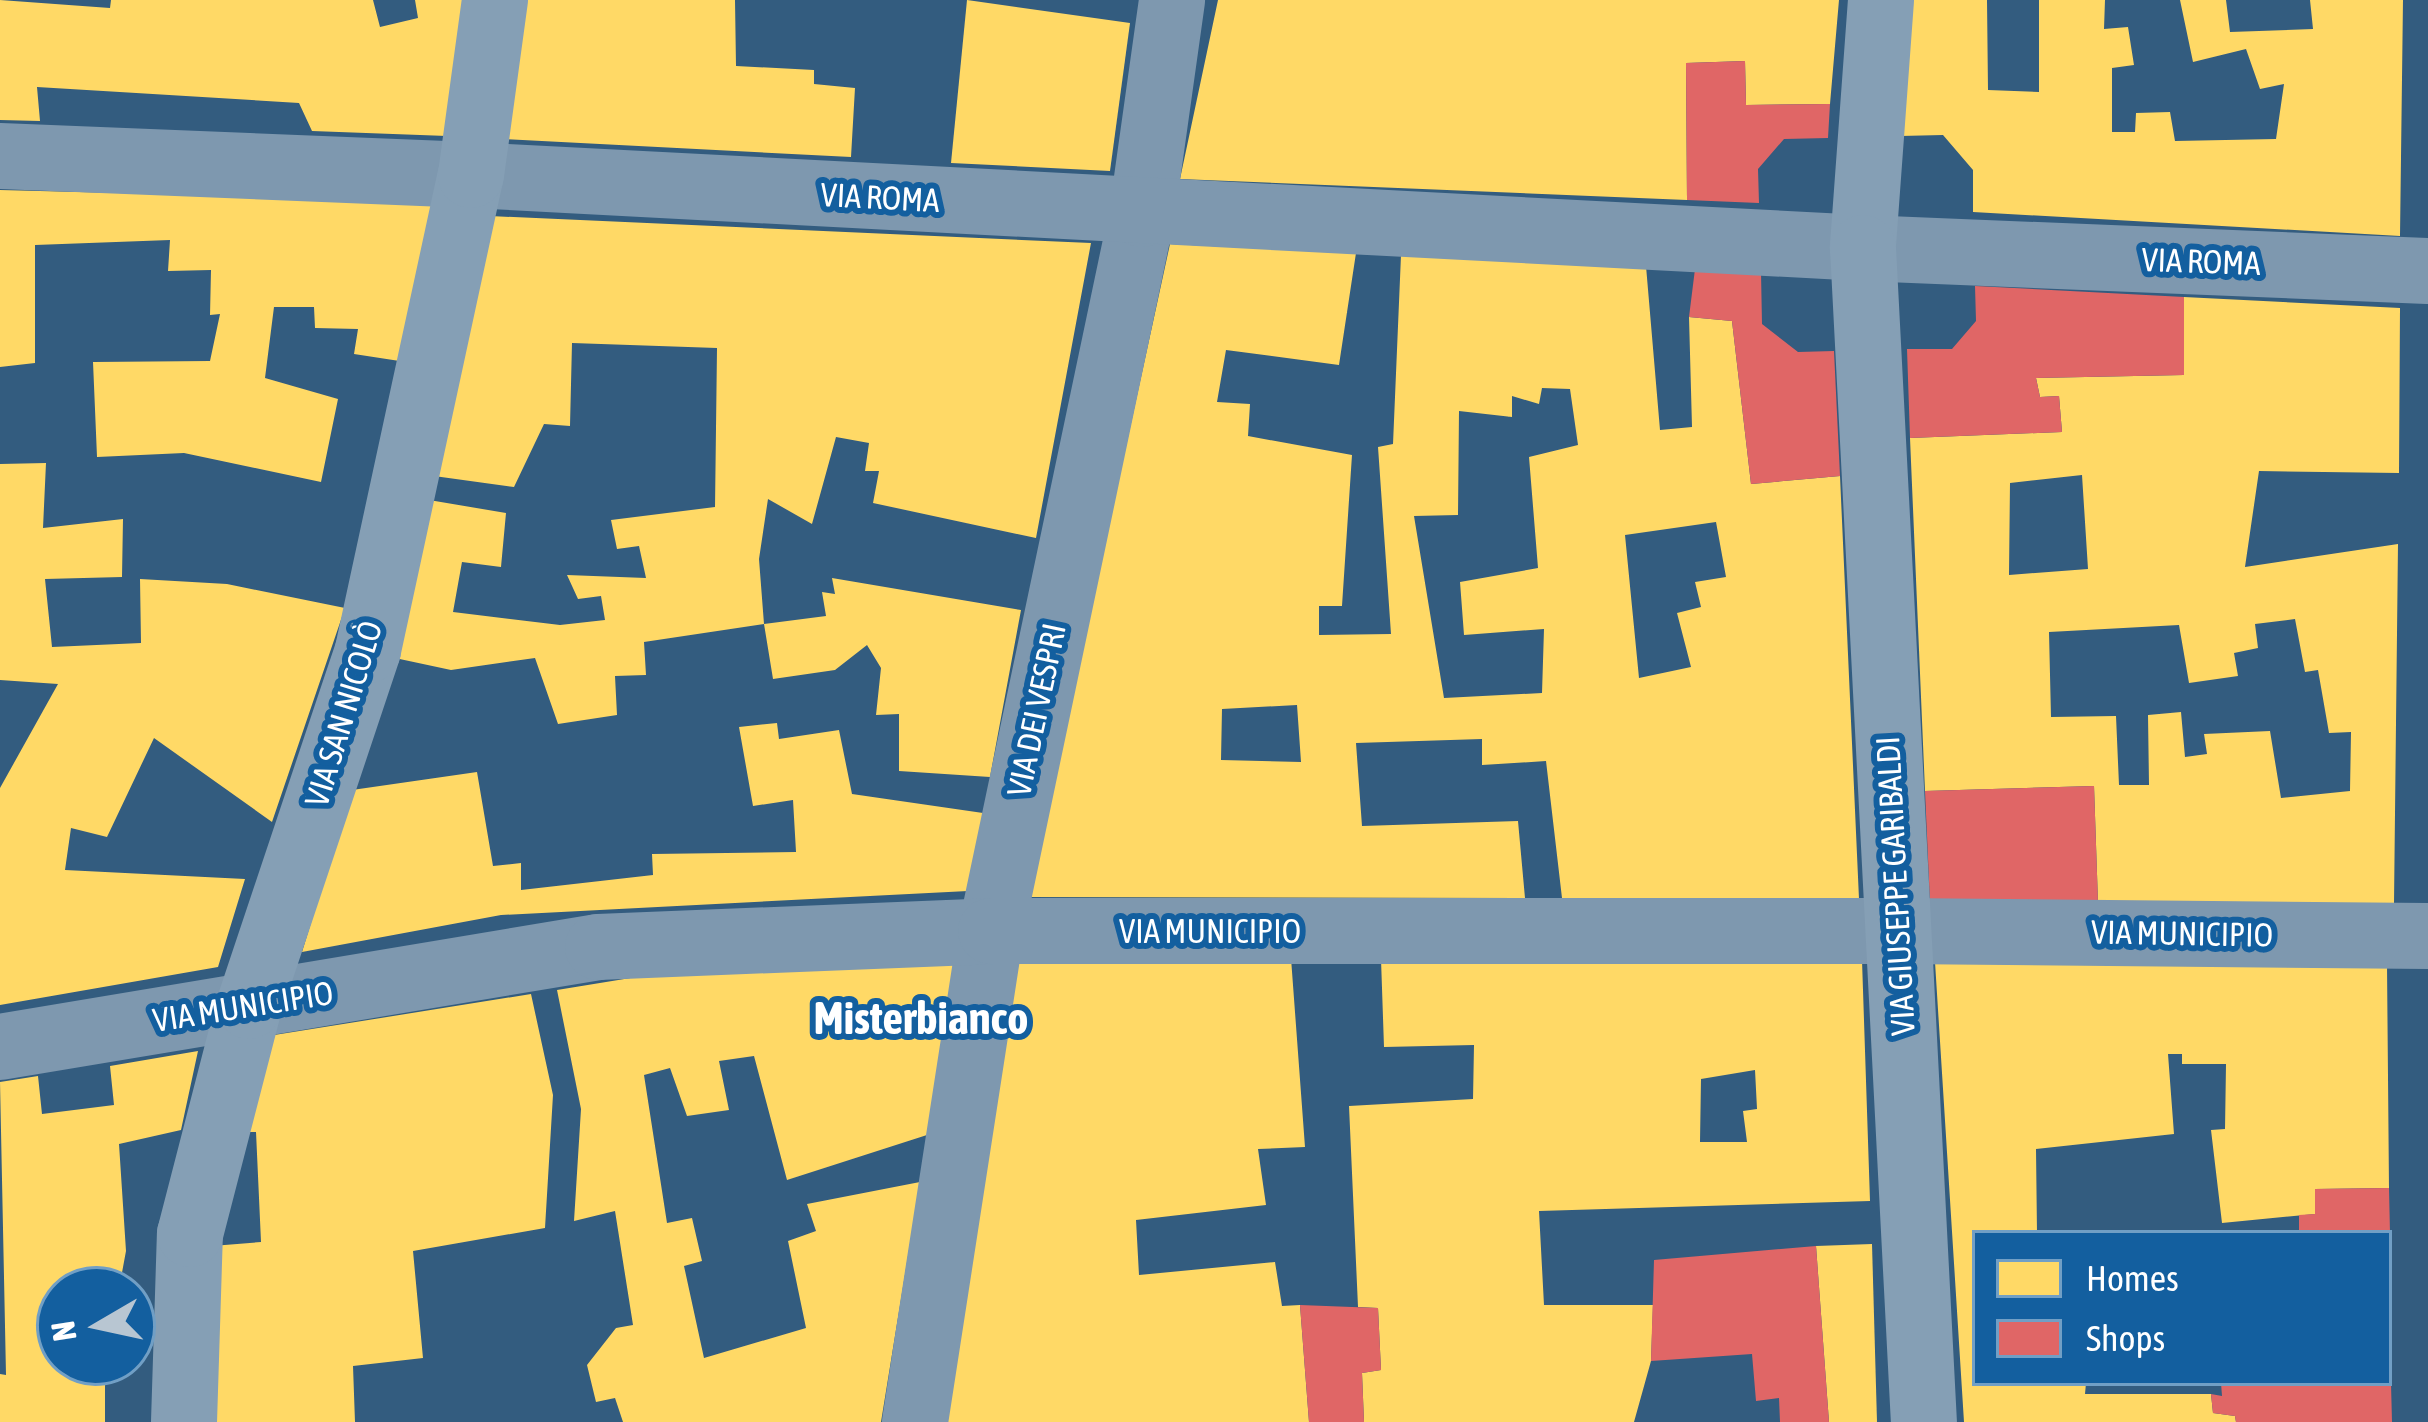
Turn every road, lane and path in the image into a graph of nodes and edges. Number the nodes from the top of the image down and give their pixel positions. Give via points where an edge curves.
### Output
1 (495, 0) edge
2 (1172, 0) edge
3 (1881, 0) edge
4 (0, 157) edge
5 (471, 175) junction
6 (1142, 214) junction
7 (1863, 248) junction
8 (2428, 272) edge
9 (1898, 931) junction
10 (991, 932) junction
11 (2428, 936) edge
12 (249, 1006) junction
13 (0, 1047) edge
14 (184, 1422) edge
15 (915, 1422) edge
16 (1924, 1422) edge

1 - 5 main road, VIA SAN NICOLÒ
2 - 6 street, VIA DEI VESPRI
3 - 7 main road, VIA GIUSEPPE GARIBALDI
4 - 5 street, VIA ROMA
5 - 6 street, VIA ROMA
5 - 12 main road, VIA SAN NICOLÒ via 368,650
6 - 7 street, VIA ROMA
6 - 10 street, VIA DEI VESPRI
7 - 8 street, VIA ROMA
7 - 9 main road, VIA GIUSEPPE GARIBALDI
9 - 10 street, VIA MUNICIPIO
9 - 11 street, VIA MUNICIPIO
9 - 16 main road, VIA GIUSEPPE GARIBALDI
10 - 12 street, VIA MUNICIPIO via 598,947
10 - 15 street, VIA DEI VESPRI
12 - 13 street, VIA MUNICIPIO
12 - 14 main road, VIA SAN NICOLÒ via 190,1234

